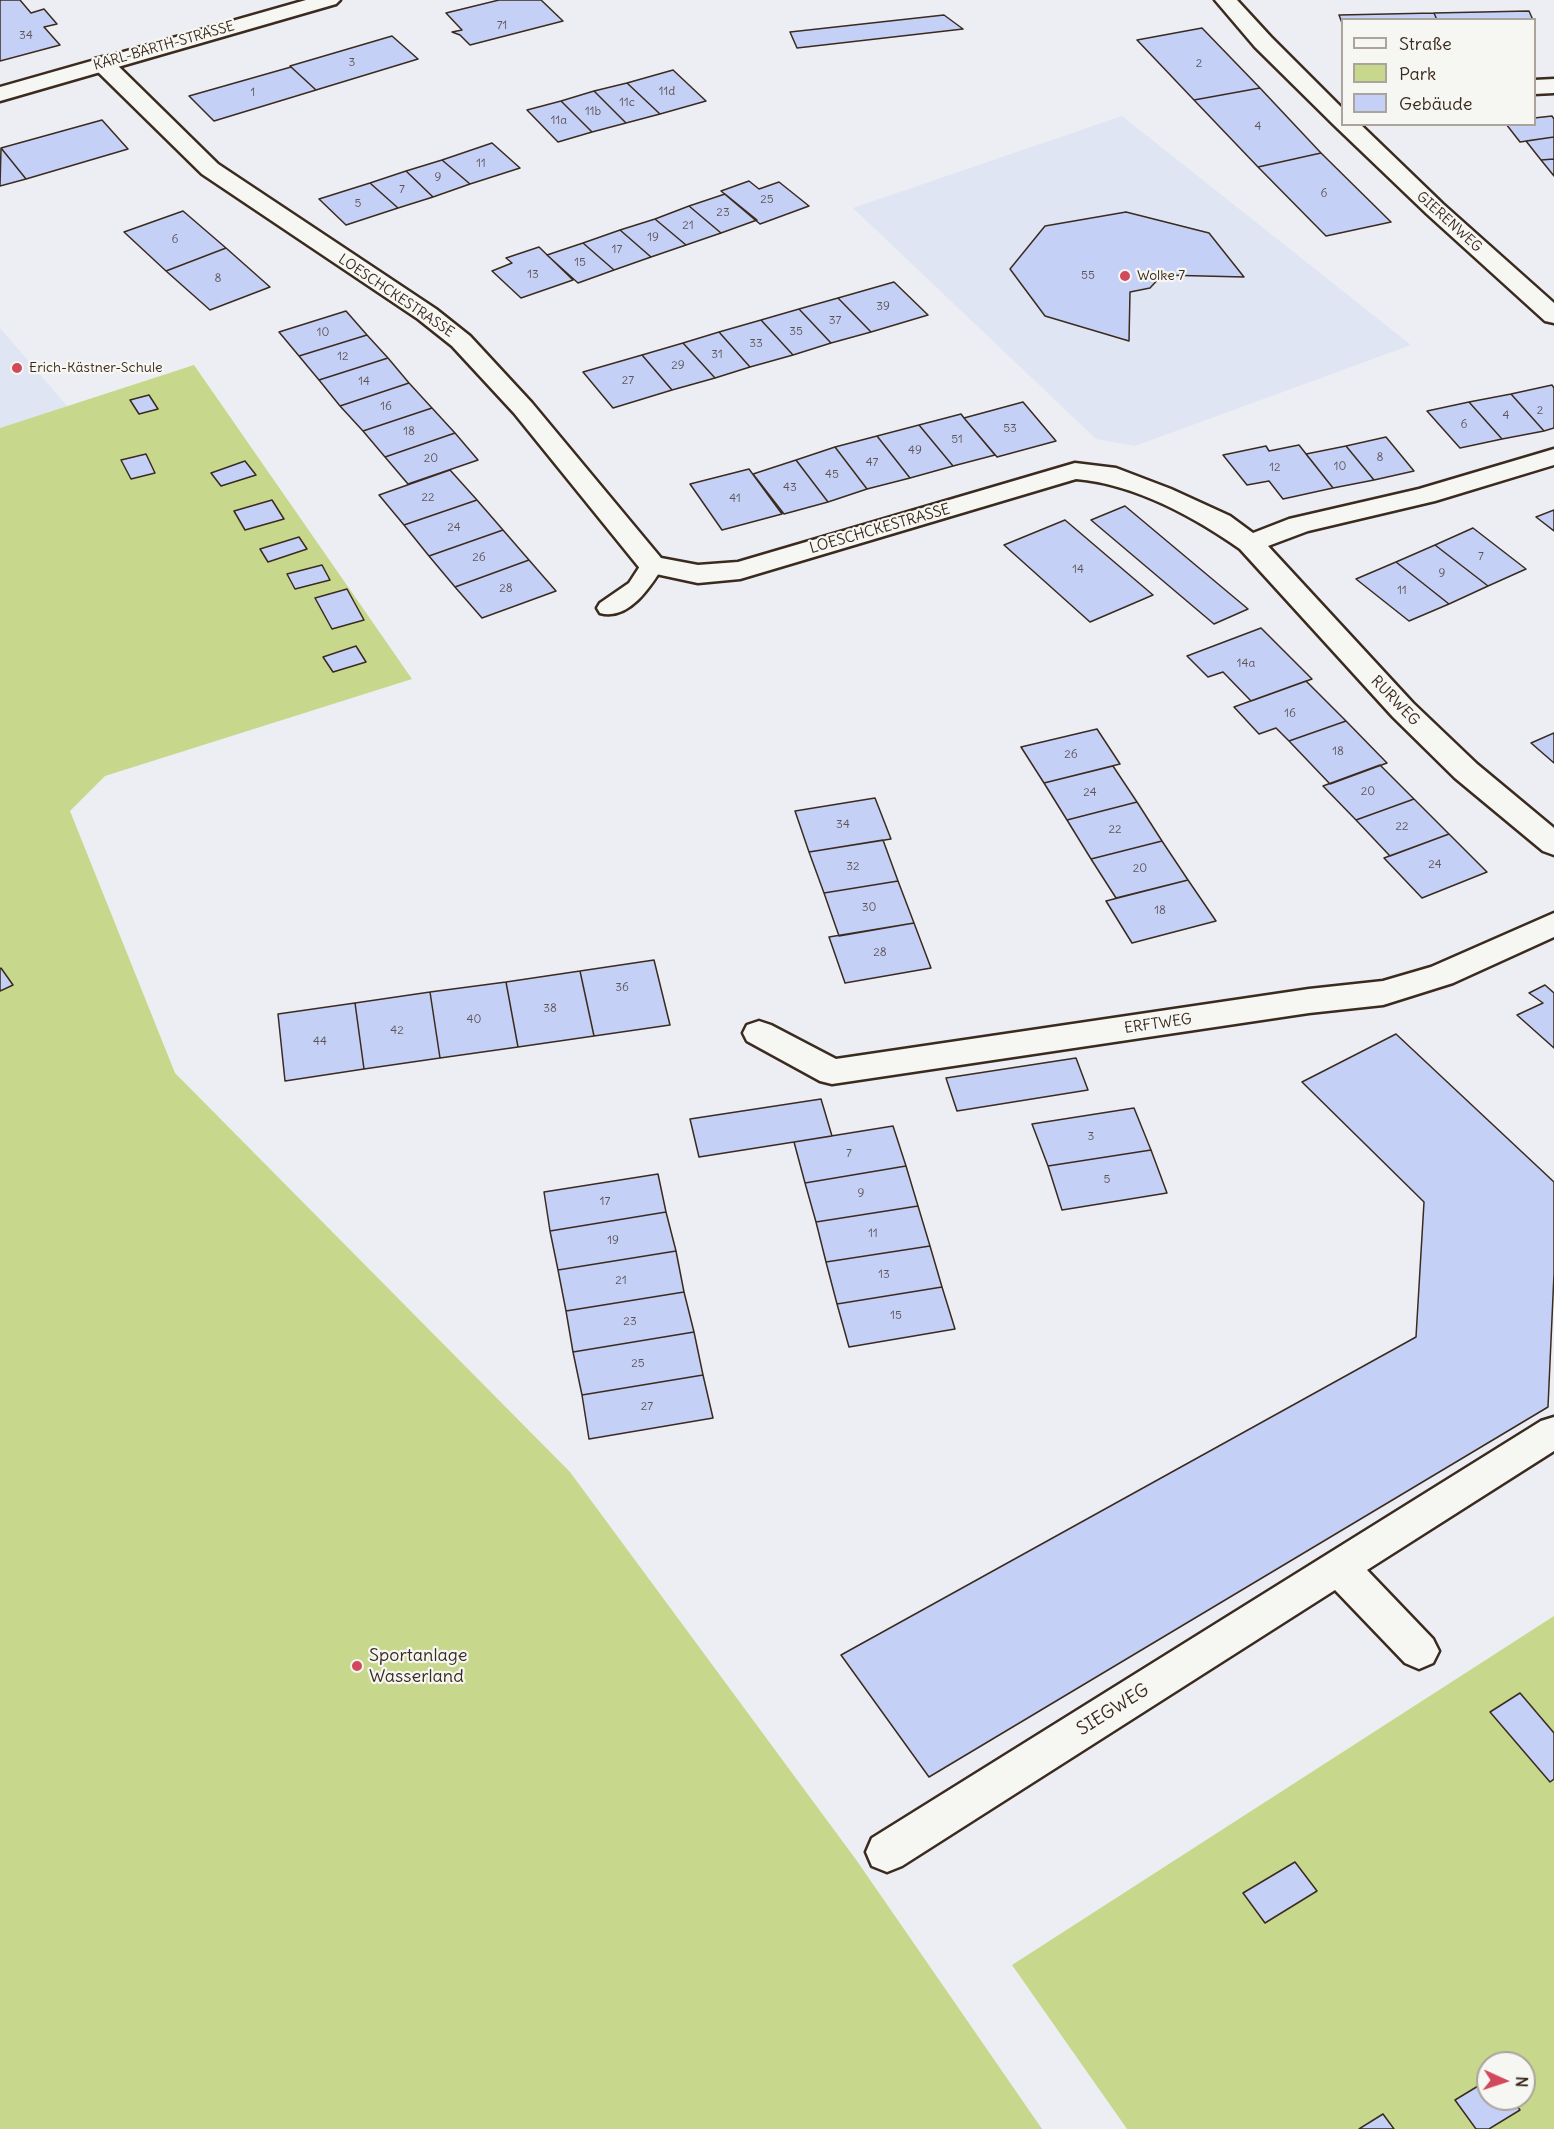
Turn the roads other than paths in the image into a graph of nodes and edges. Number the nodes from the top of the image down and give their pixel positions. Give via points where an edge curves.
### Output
1 (329, 0) edge
2 (1226, 0) edge
3 (302, 3) edge
4 (103, 64) junction
5 (1554, 86) edge
6 (1536, 87) edge
7 (0, 94) edge
8 (1332, 99) edge
9 (1341, 118) edge
10 (1349, 126) edge
11 (1554, 316) edge
12 (1554, 457) edge
13 (1107, 474) joint
14 (1250, 543) junction
15 (652, 565) junction
16 (609, 608) dead end
17 (1554, 844) edge
18 (1554, 924) edge
19 (759, 1033) dead end
20 (1554, 1432) edge
21 (1339, 1568) junction
22 (1419, 1651) dead end
23 (887, 1852) dead end

1 - 3 street, KARL-BARTH-STRASSE
2 - 8 street via 1263,42
3 - 4 street, KARL-BARTH-STRASSE
4 - 7 street, KARL-BARTH-STRASSE
4 - 15 street, LOESCHCKESTRASSE via 210,169 427,314 461,341 523,408
5 - 6 street
8 - 9 street
10 - 11 street, GIERENWEG via 1434,209
12 - 14 street via 1426,495 1299,525
13 - 14 street, RURWEG via 1191,507
13 - 15 street, LOESCHCKESTRASSE via 1075,471 740,570 698,574
14 - 17 street, RURWEG via 1403,710 1466,771
15 - 16 lane via 638,588
18 - 19 street, ERFTWEG via 1442,975 1383,993 832,1072
20 - 21 street, SIEGWEG
21 - 22 street
21 - 23 street, SIEGWEG

